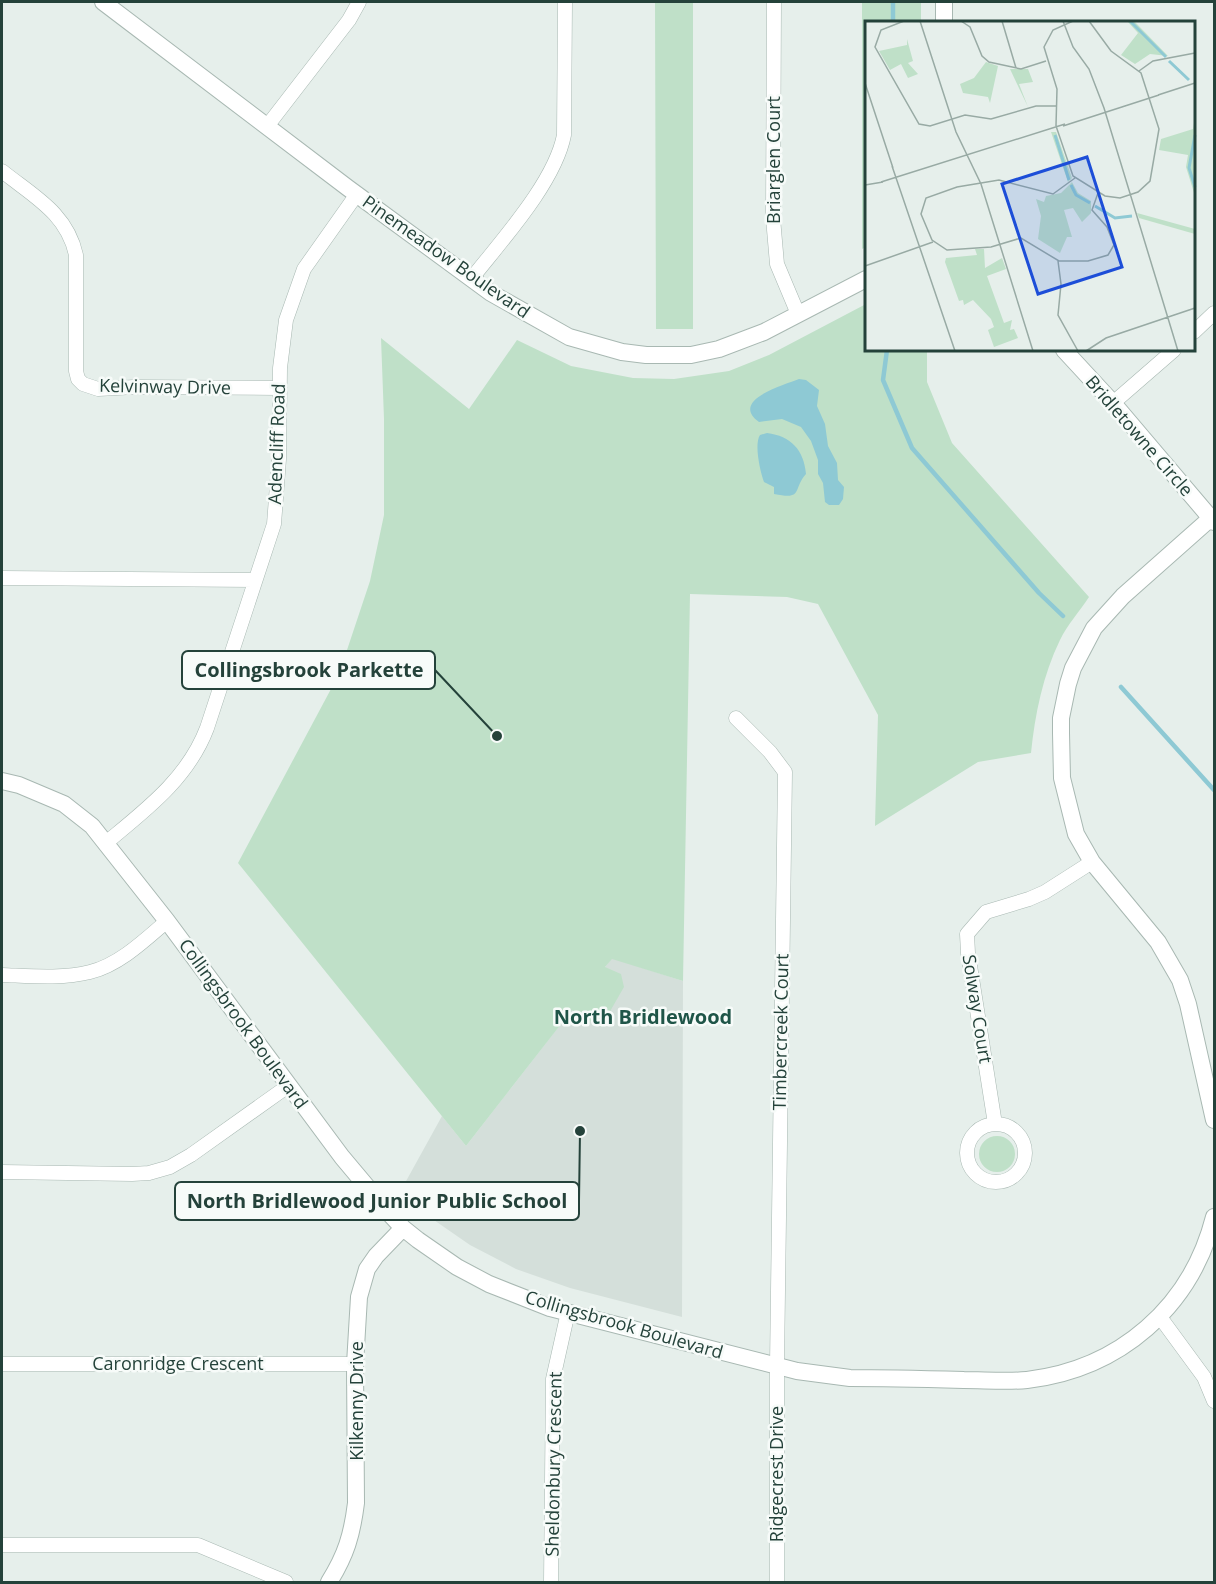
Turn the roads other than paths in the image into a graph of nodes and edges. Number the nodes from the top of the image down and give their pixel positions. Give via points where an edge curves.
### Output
1 (103, 2) edge
2 (359, 2) edge
3 (565, 2) edge
4 (774, 2) edge
5 (944, 2) edge
6 (944, 21) edge
7 (268, 125) junction
8 (2, 171) edge
9 (357, 194) junction
10 (472, 278) junction
11 (865, 280) edge
12 (1215, 313) edge
13 (798, 314) junction
14 (1195, 331) edge
15 (1065, 351) edge
16 (1173, 351) edge
17 (279, 388) junction
18 (1113, 403) junction
19 (1213, 520) edge
20 (2, 578) edge
21 (255, 580) junction
22 (736, 718) dead end
23 (2, 781) edge
24 (107, 842) junction
25 (1092, 862) junction
26 (167, 921) junction
27 (2, 975) edge
28 (288, 1086) junction
29 (1212, 1093) edge
30 (1215, 1120) edge
31 (995, 1124) junction
32 (2, 1172) edge
33 (1215, 1217) edge
34 (403, 1228) junction
35 (568, 1312) junction
36 (1160, 1317) junction
37 (2, 1364) edge
38 (355, 1364) junction
39 (777, 1365) junction
40 (1215, 1401) edge
41 (2, 1545) edge
42 (286, 1582) edge
43 (329, 1582) edge
44 (551, 1582) edge
45 (777, 1582) edge

1 - 7 street, Pinemeadow Boulevard
2 - 7 street
3 - 10 street via 561,151 540,189
4 - 13 street, Briarglen Court via 773,218 777,264
5 - 6 street
7 - 9 street, Pinemeadow Boulevard
8 - 17 street, Kelvinway Drive via 58,215 73,239 76,371 83,384 98,389
9 - 10 street, Pinemeadow Boulevard
9 - 17 street, Adencliff Road via 304,269 286,320
10 - 13 street, Pinemeadow Boulevard via 569,337 646,355 691,355 719,349
11 - 13 street, Pinemeadow Boulevard
12 - 14 street
15 - 18 street, Bridletowne Circle
16 - 18 street
17 - 21 street, Adencliff Road via 279,459 273,524
18 - 19 street, Bridletowne Circle
19 - 25 street via 1111,607 1087,639 1073,668 1061,718 1062,778 1076,834
20 - 21 street
21 - 24 street, Adencliff Road via 201,743 176,781
22 - 39 street, Timbercreek Court via 785,772
23 - 24 street, Collingsbrook Boulevard via 20,784 64,804
24 - 26 street, Collingsbrook Boulevard
25 - 29 street via 1147,927 1180,980
25 - 31 street, Solway Court via 1045,892 986,912 967,934
26 - 27 street via 111,964 91,972 70,976
26 - 28 street, Collingsbrook Boulevard
28 - 32 street via 170,1167 132,1174
28 - 34 street, Collingsbrook Boulevard via 355,1174
29 - 30 street
31 - 31 street via 977,1131 968,1148 971,1167 994,1182 1012,1177 1024,1162 1025,1153 1019,1136 1004,1125
33 - 36 street, Collingsbrook Boulevard via 1196,1267
34 - 35 street, Collingsbrook Boulevard via 457,1267 489,1284
34 - 38 street, Kilkenny Drive via 376,1256 362,1283
35 - 39 street, Collingsbrook Boulevard
35 - 44 street, Sheldonbury Crescent via 553,1379
36 - 39 street, Collingsbrook Boulevard via 1118,1350 1081,1368 1026,1380 850,1378
36 - 40 street via 1204,1377
37 - 38 street, Caronridge Crescent
38 - 43 street, Kilkenny Drive via 356,1503 348,1546
39 - 45 street, Ridgecrest Drive
41 - 42 street via 198,1545

